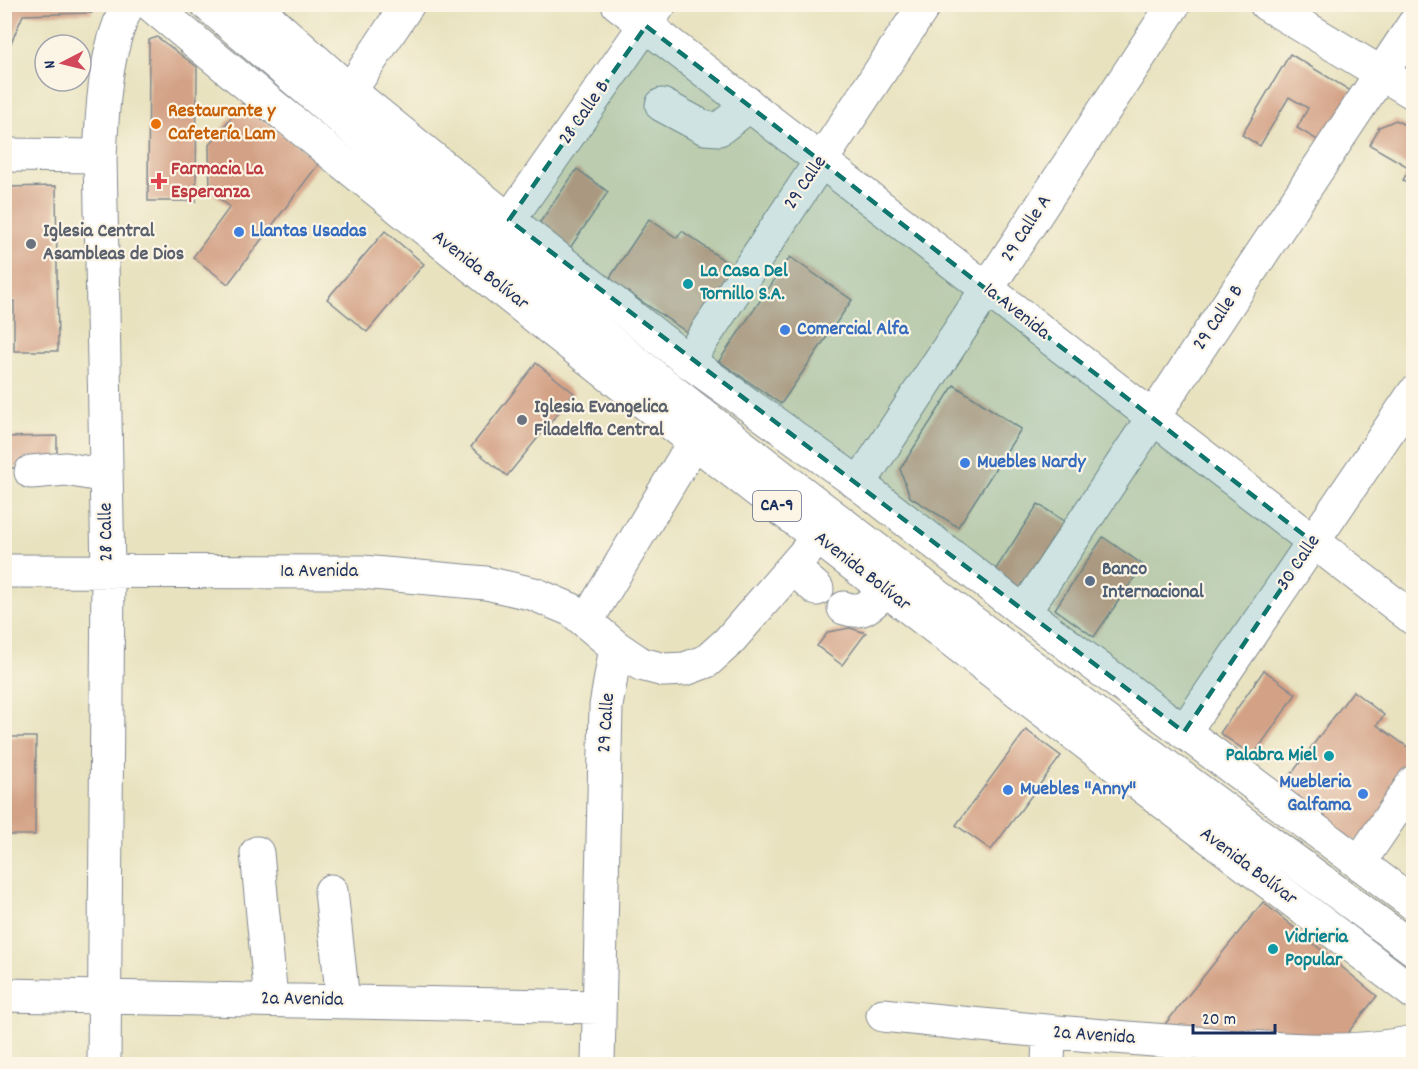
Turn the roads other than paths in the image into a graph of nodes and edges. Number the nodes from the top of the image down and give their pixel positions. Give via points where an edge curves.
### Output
1 (128, 4) edge
2 (150, 4) edge
3 (207, 4) edge
4 (252, 4) edge
5 (408, 4) edge
6 (618, 4) edge
7 (925, 4) edge
8 (1174, 4) edge
9 (1266, 4) edge
10 (653, 15) edge
11 (1413, 24) edge
12 (1381, 73) junction
13 (350, 91) junction
14 (1413, 93) edge
15 (746, 102) junction
16 (662, 105) dead end
17 (4, 155) edge
18 (100, 156) junction
19 (821, 161) junction
20 (508, 220) junction
21 (987, 290) junction
22 (688, 361) junction
23 (1413, 393) edge
24 (1153, 418) junction
25 (694, 442) junction
26 (31, 472) dead end
27 (106, 477) junction
28 (859, 484) junction
29 (818, 538) junction
30 (1313, 542) junction
31 (793, 568) junction
32 (4, 571) edge
33 (108, 572) junction
34 (817, 589) dead end
35 (886, 590) junction
36 (844, 608) dead end
37 (1024, 612) junction
38 (1413, 619) edge
39 (586, 622) junction
40 (616, 647) junction
41 (1184, 732) junction
42 (1413, 782) edge
43 (257, 853) dead end
44 (1359, 863) junction
45 (331, 891) dead end
46 (1413, 904) edge
47 (1413, 949) edge
48 (1413, 993) edge
49 (4, 995) edge
50 (106, 996) junction
51 (271, 999) junction
52 (343, 1001) junction
53 (599, 1007) junction
54 (883, 1016) dead end
55 (1413, 1042) edge
56 (1049, 1049) edge
57 (105, 1065) edge
58 (598, 1065) edge

1 - 18 street, 28 Calle via 116,30 105,75
2 - 25 street, Avenida Bolívar / CA-9 via 269,104
3 - 47 street via 410,178 680,398
4 - 13 street
5 - 13 street
6 - 10 street, 1a Avenida
7 - 19 street, 29 Calle
8 - 21 street, 29 Calle A
9 - 12 street
10 - 15 street, 1a Avenida
10 - 20 street, 28 Calle B
11 - 12 street, 29 Calle B
12 - 14 street
12 - 24 street, 29 Calle B
13 - 20 street
15 - 16 street via 719,129 705,128
15 - 19 street, 1a Avenida
17 - 18 street
18 - 27 street, 28 Calle
19 - 21 street, 1a Avenida
19 - 22 street, 29 Calle
20 - 22 street
21 - 24 street, 1a Avenida
21 - 28 street, 29 Calle A
22 - 28 street
23 - 30 street, 30 Calle
24 - 30 street, 1a Avenida
24 - 37 street, 29 Calle B
25 - 29 street, Avenida Bolívar / CA-9
25 - 39 street
26 - 27 street via 66,469
27 - 33 street, 28 Calle
28 - 37 street
29 - 31 street
29 - 35 street, Avenida Bolívar / CA-9
30 - 38 street, 1a Avenida
30 - 41 street, 30 Calle
31 - 34 street
31 - 40 street via 707,661 685,669 664,670 641,664
32 - 33 street, 1a Avenida
33 - 39 street, 1a Avenida via 362,572 486,583 534,594 572,610
33 - 50 street, 28 Calle
35 - 36 street via 865,610
35 - 48 street, Avenida Bolívar / CA-9
37 - 41 street
39 - 40 street, 1a Avenida
40 - 53 street, 29 Calle via 606,706
41 - 44 street
42 - 44 street
43 - 51 street
44 - 46 street
45 - 52 street
49 - 50 street, 2a Avenida
50 - 51 street, 2a Avenida
50 - 57 street, 28 Calle
51 - 52 street, 2a Avenida
52 - 53 street, 2a Avenida
53 - 58 street, 29 Calle
54 - 56 street, 2a Avenida
55 - 56 street, 2a Avenida via 1353,1049

